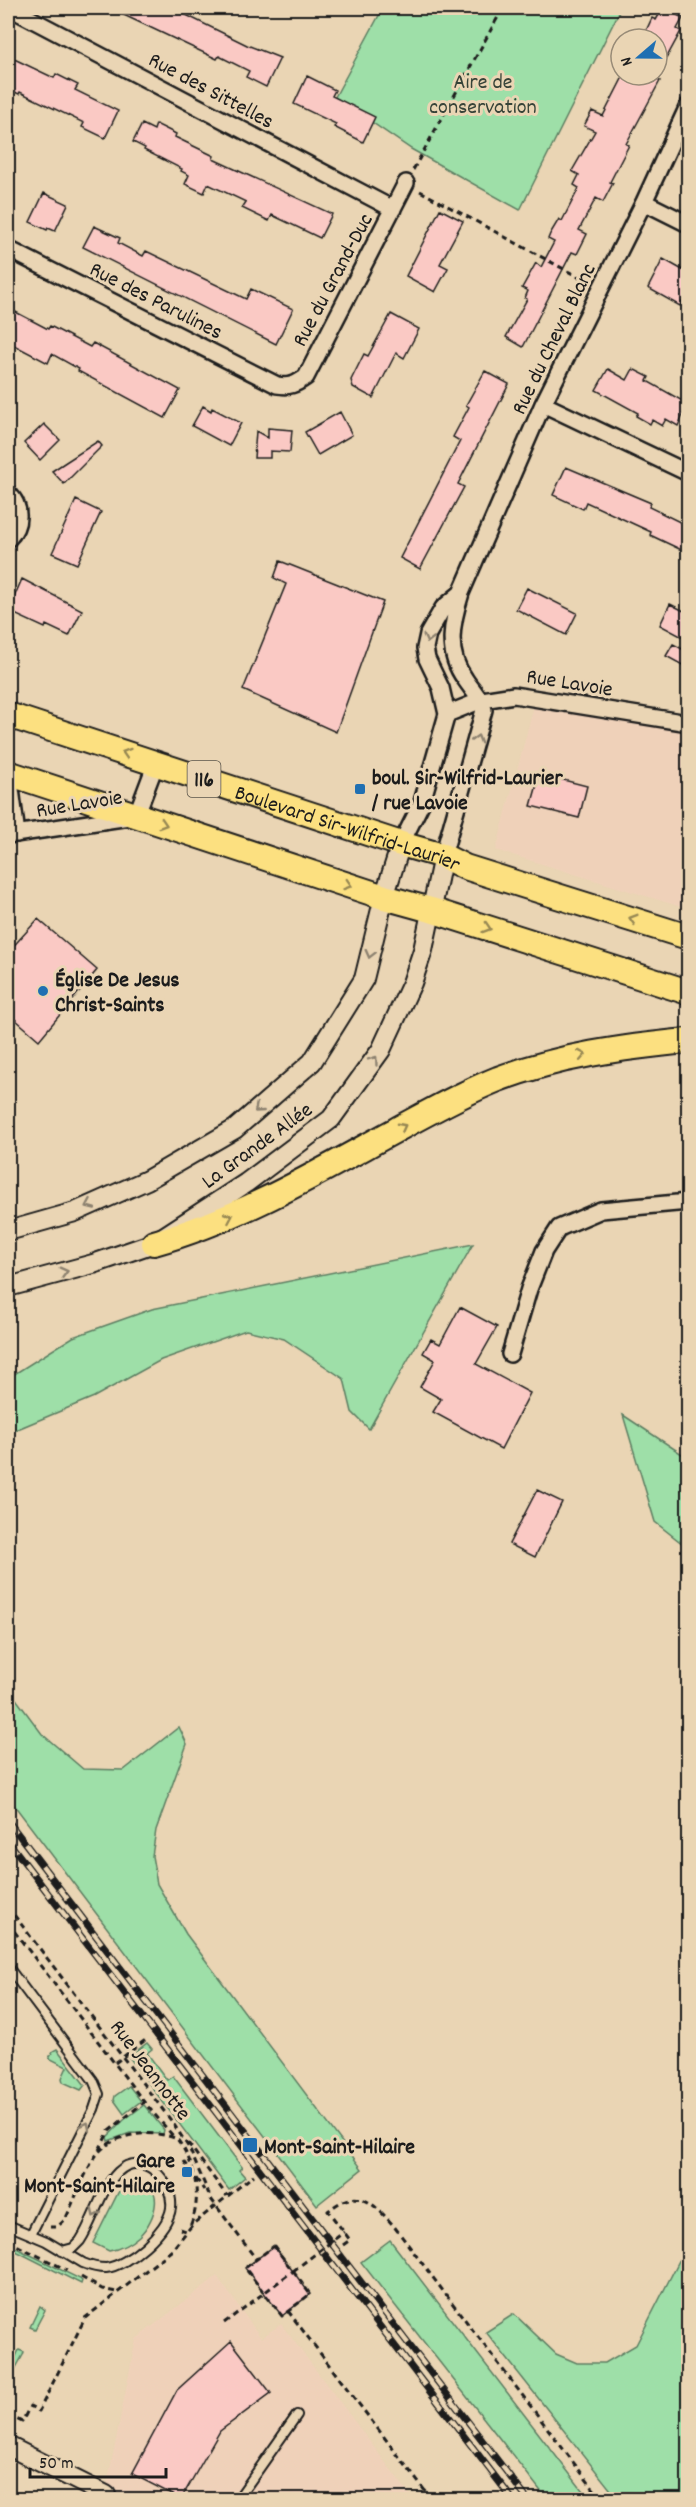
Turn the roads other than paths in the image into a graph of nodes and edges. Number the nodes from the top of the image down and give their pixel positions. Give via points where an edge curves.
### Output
1 (10, 8) edge
2 (688, 106) edge
3 (406, 183) road end
4 (644, 202) junction
5 (393, 209) junction
6 (688, 224) edge
7 (8, 249) edge
8 (287, 387) joint
9 (543, 404) junction
10 (688, 473) edge
11 (8, 493) edge
12 (8, 539) edge
13 (461, 593) junction
14 (482, 700) junction
15 (447, 714) junction
16 (8, 715) edge
17 (688, 723) edge
18 (156, 763) junction
19 (8, 774) edge
20 (136, 816) junction
21 (12, 834) edge
22 (401, 844) junction
23 (443, 856) junction
24 (384, 897) junction
25 (431, 910) junction
26 (688, 937) edge
27 (688, 992) edge
28 (688, 1041) edge
29 (688, 1202) edge
30 (8, 1232) edge
31 (154, 1243) junction
32 (8, 1287) edge
33 (510, 1354) dead end
34 (8, 1967) edge
35 (8, 2225) edge
36 (30, 2234) junction
37 (62, 2251) junction
38 (297, 2415) dead end
39 (8, 2446) edge
40 (99, 2496) edge
41 (237, 2499) edge

1 - 5 street, Rue des Sittelles
2 - 4 street, Rue du Cheval Blanc
3 - 5 street, Rue du Grand-Duc
4 - 6 street
4 - 9 street, Rue du Cheval Blanc
5 - 8 street, Rue du Grand-Duc via 306,377
7 - 8 street, Rue des Parulines
9 - 10 street
9 - 13 street, Rue du Cheval Blanc
11 - 12 street via 18,515
13 - 14 street, Rue du Cheval Blanc via 453,621 454,658
13 -> 15 street, Rue du Cheval Blanc via 434,621 425,648
14 - 15 street, Rue Lavoie
14 - 17 street, Rue Lavoie via 514,695
23 -> 14 street via 482,723
15 - 22 street via 422,802
18 -> 16 main road, Boulevard Sir-Wilfrid-Laurier / 116
18 - 20 street, Rue Lavoie
18 - 22 main road, Boulevard Sir-Wilfrid-Laurier / 116
19 - 20 main road
19 - 21 street
20 - 21 street, Rue Lavoie
20 -> 24 main road
22 - 23 main road, Boulevard Sir-Wilfrid-Laurier / 116
22 - 24 street, La Grande Allée
23 - 25 street, La Grande Allée
26 -> 23 main road, Boulevard Sir-Wilfrid-Laurier / 116 via 465,867
24 - 25 main road
24 -> 30 street, La Grande Allée via 364,979 312,1062 235,1128 147,1180 75,1212
25 -> 27 main road
31 -> 25 street, La Grande Allée via 246,1183 331,1119 381,1050 412,983
31 -> 28 main road via 193,1232 275,1196 496,1080 554,1061 622,1047
29 - 33 street via 601,1210 559,1228 544,1251 529,1289
32 -> 31 street, La Grande Allée
36 -> 34 lane via 99,2099 96,2085
35 - 36 lane
36 - 37 lane
37 -> 37 lane via 99,2267 125,2261 167,2219 170,2200 164,2181 143,2165 122,2169 110,2182 80,2241
38 - 41 lane
39 - 40 street

